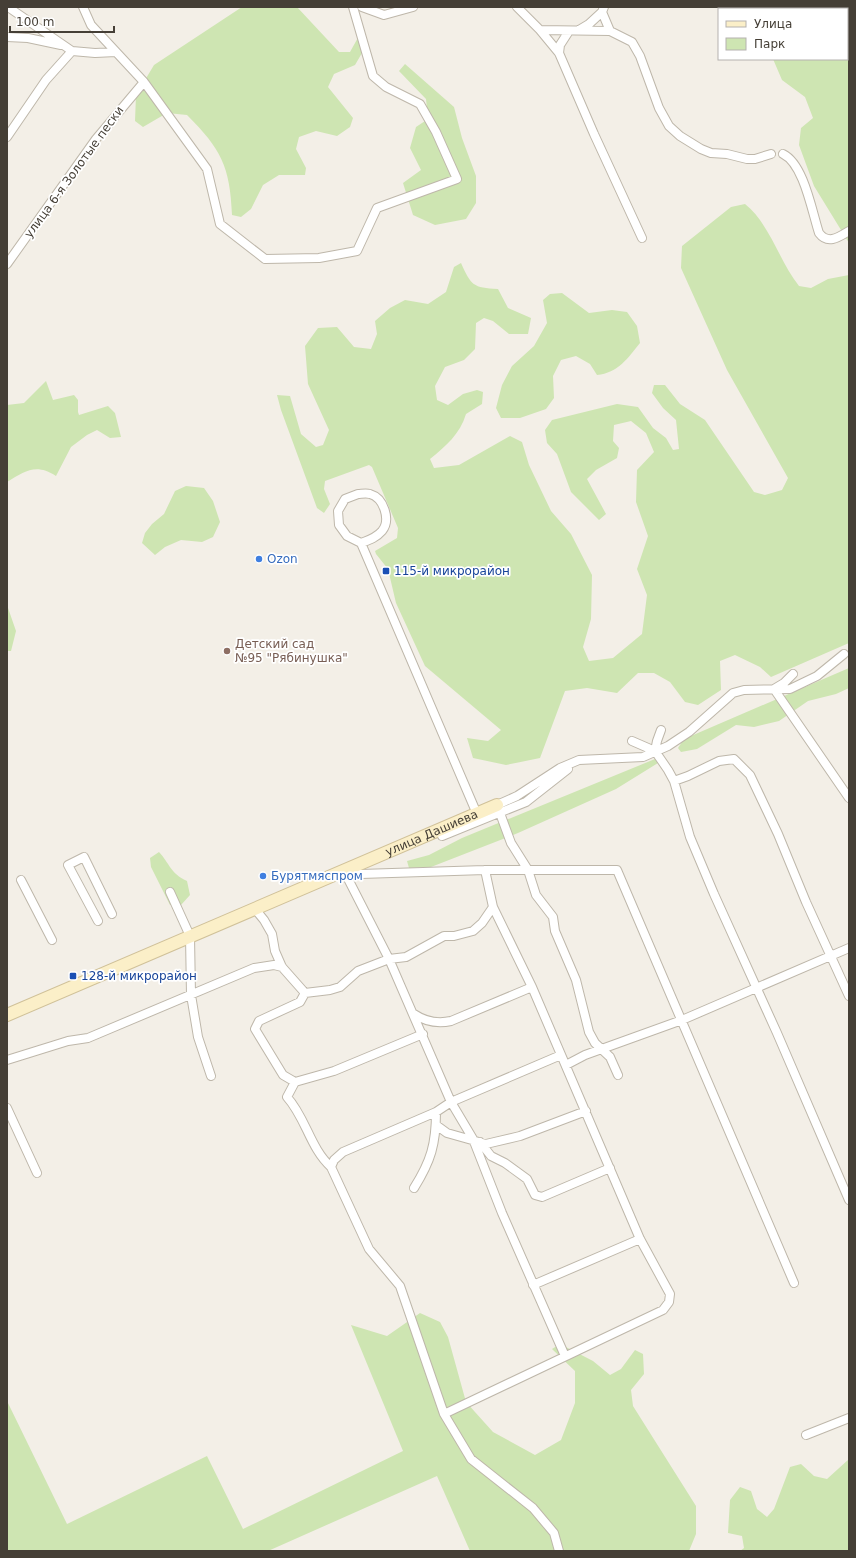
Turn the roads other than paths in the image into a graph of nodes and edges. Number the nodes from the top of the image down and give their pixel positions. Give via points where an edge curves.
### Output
1 (83, 7) edge
2 (353, 7) edge
3 (362, 7) edge
4 (413, 7) edge
5 (517, 7) edge
6 (603, 9) edge
7 (8, 10) edge
8 (540, 30) junction
9 (572, 31) junction
10 (610, 31) junction
11 (7, 37) edge
12 (65, 46) junction
13 (72, 51) junction
14 (116, 52) junction
15 (559, 53) junction
16 (144, 82) junction
17 (7, 136) edge
18 (771, 154) dead end
19 (783, 154) dead end
20 (849, 231) edge
21 (642, 238) dead end
22 (7, 264) edge
23 (361, 543) junction
24 (844, 654) dead end
25 (793, 674) dead end
26 (774, 689) junction
27 (661, 730) dead end
28 (632, 741) dead end
29 (655, 751) junction
30 (674, 781) junction
31 (849, 798) edge
32 (498, 809) junction
33 (477, 814) junction
34 (442, 836) dead end
35 (485, 870) junction
36 (528, 870) junction
37 (344, 871) junction
38 (21, 880) dead end
39 (170, 892) dead end
40 (493, 906) junction
41 (255, 909) junction
42 (112, 914) dead end
43 (98, 920) dead end
44 (190, 936) junction
45 (52, 940) dead end
46 (849, 948) edge
47 (832, 956) junction
48 (389, 958) junction
49 (282, 967) junction
50 (532, 987) junction
51 (757, 989) junction
52 (305, 993) junction
53 (191, 995) junction
54 (849, 996) edge
55 (414, 1014) junction
56 (7, 1015) edge
57 (682, 1020) junction
58 (423, 1034) junction
59 (602, 1050) junction
60 (561, 1055) junction
61 (7, 1060) edge
62 (566, 1065) junction
63 (618, 1075) dead end
64 (211, 1076) dead end
65 (295, 1082) junction
66 (451, 1102) junction
67 (7, 1108) edge
68 (586, 1111) junction
69 (436, 1112) junction
70 (7, 1125) edge
71 (436, 1125) junction
72 (17, 1128) junction
73 (476, 1141) junction
74 (331, 1166) junction
75 (610, 1168) junction
76 (37, 1174) dead end
77 (414, 1188) dead end
78 (849, 1200) edge
79 (640, 1239) junction
80 (794, 1283) dead end
81 (533, 1285) junction
82 (566, 1356) junction
83 (444, 1414) junction
84 (849, 1418) edge
85 (806, 1435) dead end
86 (559, 1551) edge

1 - 14 street via 91,25
2 - 16 street via 374,76 386,87 420,104 457,179 377,208 357,251 319,258 265,259 220,224 207,169
3 - 4 street via 384,16
5 - 8 street
6 - 9 street via 589,24
6 - 10 street
7 - 12 street
8 - 9 street
8 - 15 street
9 - 10 street
9 - 15 street via 560,45
10 - 18 street via 632,42 640,56 659,108 669,126 680,136 701,150 711,153 748,159
11 - 12 street via 28,38
12 - 13 street
13 - 14 street
13 - 17 street via 46,80
14 - 16 street
15 - 21 street
16 - 22 street, улица 6-я Золотые пески via 96,138
19 - 20 street via 794,162 802,179 822,238 831,240
23 - 23 street via 373,539 383,530 386,516 382,503 371,494 358,494 345,499 338,511 339,525 346,536
23 - 33 street
24 - 26 street, улица Дашиева via 817,676 790,689
25 - 26 street
26 - 29 street, улица Дашиева via 733,693 689,732
26 - 31 street
27 - 29 street
28 - 29 street
29 - 30 street
29 - 32 street, улица Дашиева via 643,757 579,760 560,768
30 - 47 street via 718,760 734,760 750,775
30 - 51 street via 690,837
32 - 33 street, улица Дашиева
32 - 34 street
32 - 36 street via 511,843
33 - 37 street, улица Дашиева
35 - 36 street
35 - 37 street via 361,874
35 - 40 street
36 - 57 street via 617,870
36 - 59 street via 536,895 553,917 555,931 576,980 589,1032
37 - 41 street, улица Дашиева
37 - 48 street
38 - 45 street
39 - 44 street
40 - 48 street via 482,923 473,931 444,936 406,957
40 - 50 street
41 - 44 street, улица Дашиева
41 - 49 street via 272,934
42 - 43 street via 84,857 68,865
44 - 53 street
44 - 56 street, улица Дашиева
46 - 47 street
47 - 51 street
47 - 54 street
48 - 52 street via 358,971 340,987
48 - 55 street
49 - 52 street
49 - 53 street via 274,965 254,968
50 - 55 street via 451,1021 440,1023 423,1020
50 - 60 street
51 - 57 street
51 - 78 street
52 - 65 street via 300,1002 259,1020 255,1029 282,1075
53 - 61 street via 88,1038 68,1041
53 - 64 street via 198,1037
55 - 58 street
57 - 59 street
57 - 80 street
58 - 65 street via 334,1071
58 - 66 street
59 - 62 street
59 - 63 street via 610,1057
60 - 62 street
60 - 66 street
62 - 68 street
65 - 74 street via 287,1097 300,1115 322,1159
66 - 69 street
66 - 73 street
67 - 72 street
68 - 73 street via 520,1136 486,1144
68 - 75 street
69 - 71 street
69 - 74 street via 343,1152
70 - 72 street
71 - 73 street via 448,1133
71 - 77 street via 433,1151
72 - 76 street
73 - 75 street via 491,1156 527,1179 535,1195 542,1197
73 - 81 street via 502,1213
74 - 83 street via 369,1249 400,1286
75 - 79 street
79 - 81 street
79 - 82 street via 670,1294 664,1310
81 - 82 street
82 - 83 street
83 - 86 street via 471,1460 533,1508 554,1533
84 - 85 street

